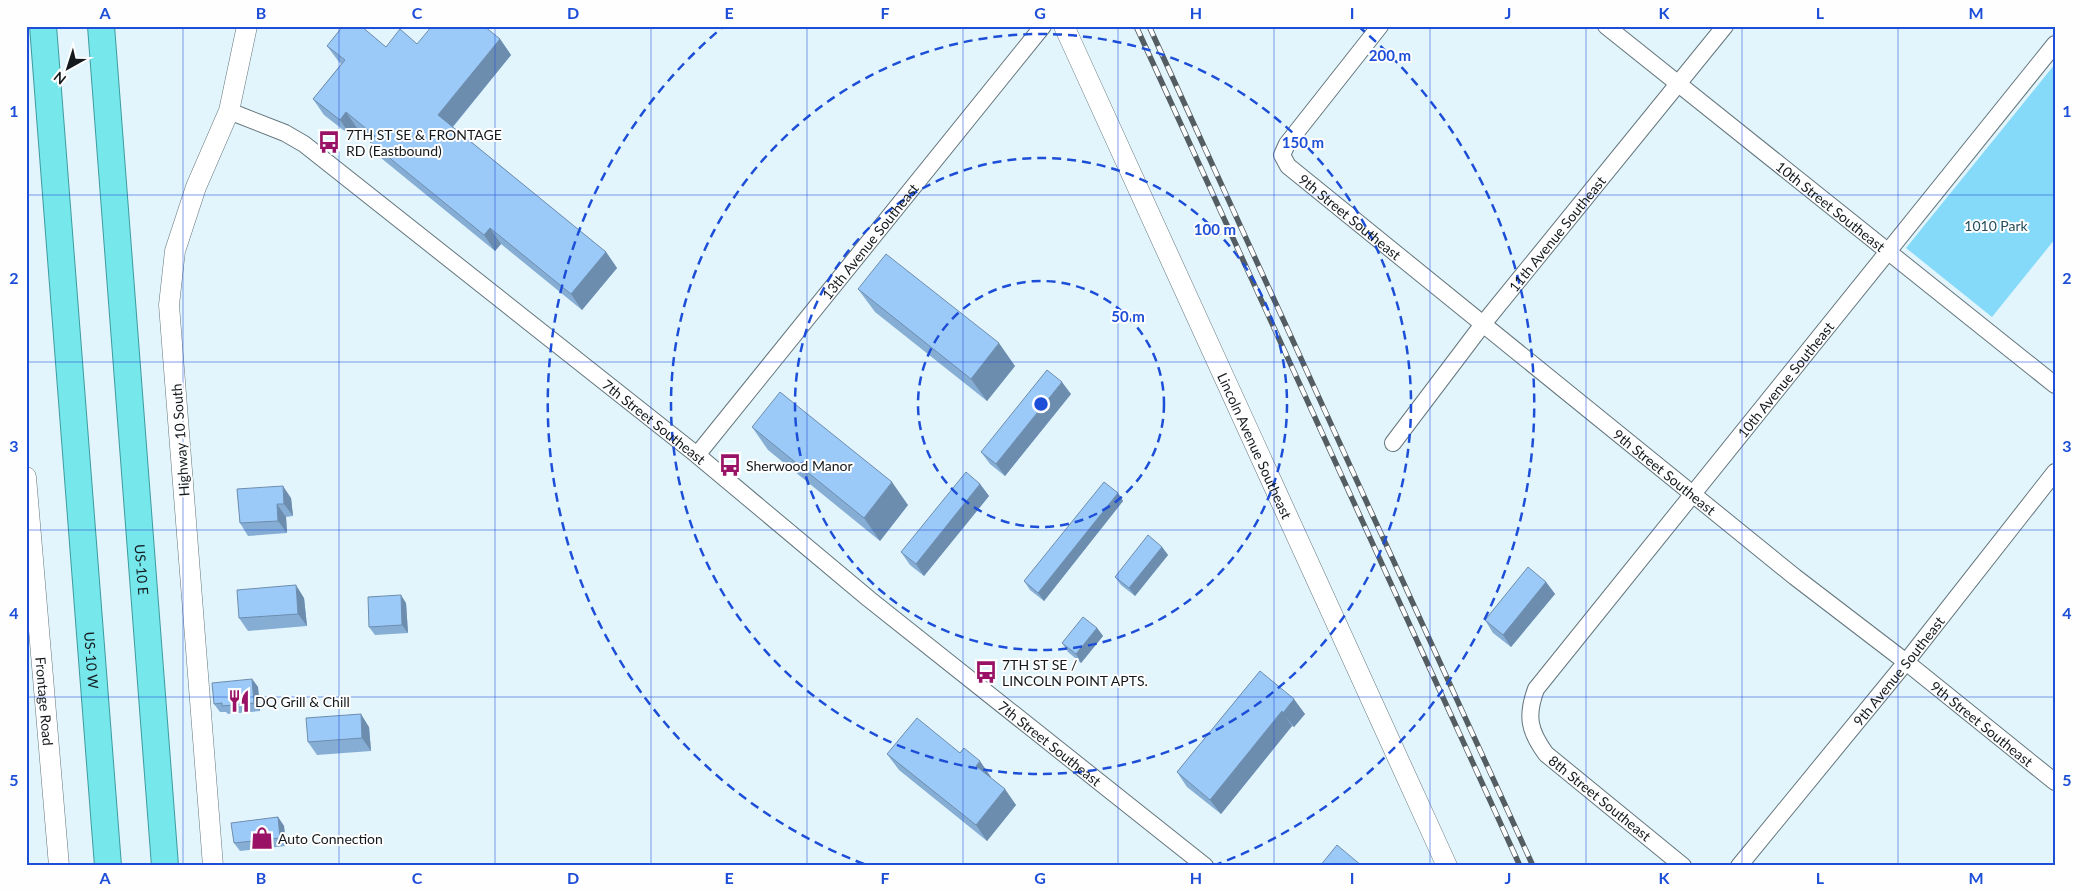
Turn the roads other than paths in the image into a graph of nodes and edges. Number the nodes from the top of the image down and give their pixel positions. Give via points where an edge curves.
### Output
1 (43, 26) edge
2 (101, 26) edge
3 (247, 26) edge
4 (1043, 26) edge
5 (1064, 26) edge
6 (1380, 26) edge
7 (1606, 26) edge
8 (1725, 26) edge
9 (2055, 44) edge
10 (1678, 84) junction
11 (229, 111) junction
12 (1887, 251) junction
13 (1483, 324) junction
14 (2055, 385) edge
15 (1393, 443) dead end
16 (697, 455) junction
17 (2055, 472) edge
18 (26, 478) edge
19 (1693, 494) junction
20 (1906, 662) junction
21 (1530, 720) joint
22 (2055, 782) edge
23 (59, 866) edge
24 (108, 866) edge
25 (165, 866) edge
26 (213, 866) edge
27 (1205, 866) edge
28 (1447, 866) edge
29 (1683, 866) edge
30 (1740, 866) edge

1 - 24 highway, US-10 W
2 - 25 highway, US-10 E
3 - 11 street, Highway 10 South
4 - 16 street, 13th Avenue Southeast
5 - 28 street, Lincoln Avenue Southeast
6 - 13 street, 9th Street Southeast via 1287,144 1282,155 1288,166
7 - 10 street, 10th Street Southeast
8 - 10 street, 11th Avenue Southeast
9 - 12 street, 10th Avenue Southeast
10 - 12 street, 10th Street Southeast
10 - 13 street, 11th Avenue Southeast
11 - 16 street, 7th Street Southeast via 304,144
11 - 26 street, Highway 10 South via 196,187 175,250 169,305
12 - 14 street, 10th Street Southeast
12 - 19 street, 10th Avenue Southeast
13 - 15 street, 11th Avenue Southeast
13 - 19 street, 9th Street Southeast
16 - 27 street, 7th Street Southeast via 869,599
17 - 20 street, 9th Avenue Southeast
18 - 23 street, Frontage Road
19 - 20 street, 9th Street Southeast
19 - 21 street, 10th Avenue Southeast via 1536,689 1530,705
20 - 22 street, 9th Street Southeast
20 - 30 street, 9th Avenue Southeast
21 - 29 street, 8th Street Southeast via 1535,738 1546,754

